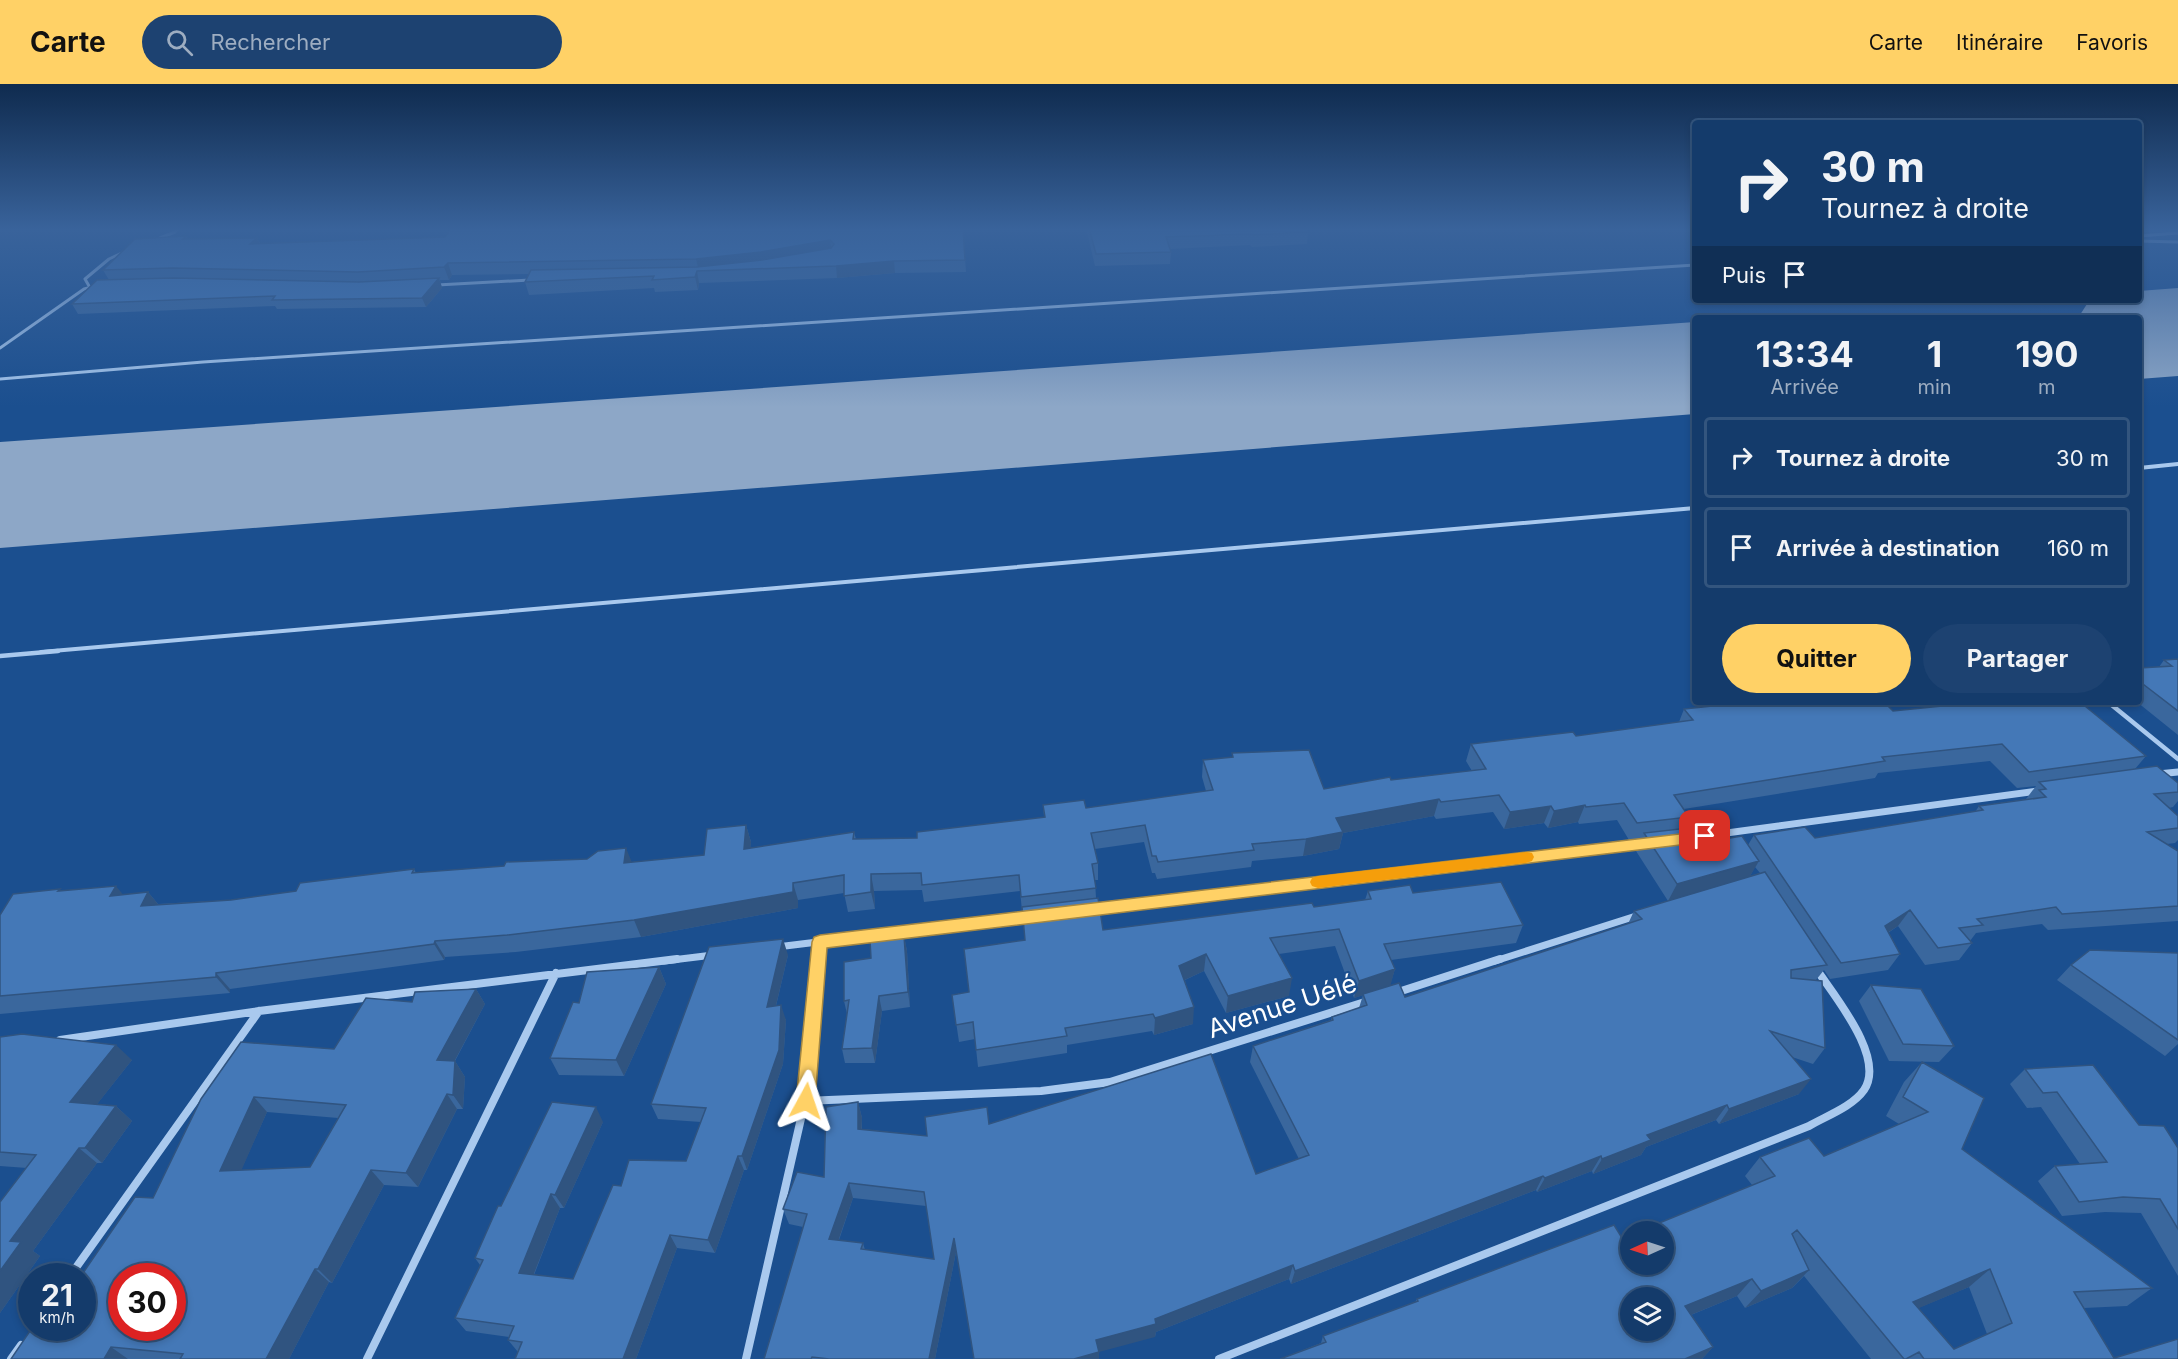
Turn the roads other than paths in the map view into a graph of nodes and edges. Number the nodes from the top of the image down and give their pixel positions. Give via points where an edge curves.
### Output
1 (87, 288) edge
2 (1337, 288) edge
3 (0, 348) edge
4 (0, 379) edge
5 (2178, 464) edge
6 (2142, 468) edge
7 (1692, 508) edge
8 (0, 656) edge
9 (2112, 705) edge
10 (2178, 759) edge
11 (2178, 772) edge
12 (2154, 775) edge
13 (2048, 790) edge
14 (1727, 834) junction
15 (1692, 838) edge
16 (1657, 842) edge
17 (1733, 843) edge
18 (1079, 910) edge
19 (1645, 913) edge
20 (1043, 915) edge
21 (820, 942) junction
22 (774, 948) edge
23 (717, 954) edge
24 (1810, 960) edge
25 (556, 973) junction
26 (1390, 994) edge
27 (1378, 998) edge
28 (260, 1011) junction
29 (47, 1042) edge
30 (806, 1101) junction
31 (79, 1263) edge
32 (23, 1341) edge
33 (11, 1359) edge
34 (367, 1359) edge
35 (746, 1359) edge
36 (1219, 1359) edge

1 - 3 lane
2 - 4 lane via 203,362
5 - 6 lane
7 - 8 lane
9 - 10 lane
11 - 12 street
13 - 14 street
14 - 15 street
14 - 17 street
16 - 18 street
19 - 26 street, Avenue Uélé
20 - 21 street
21 - 22 street
21 - 30 street
23 - 25 street
24 - 36 street via 1862,1040 1871,1069 1865,1090 1851,1101 1809,1126
25 - 28 street
25 - 34 street
27 - 30 street, Avenue Uélé via 1110,1082 1041,1091
28 - 29 street
28 - 31 street
30 - 35 street
32 - 33 street

